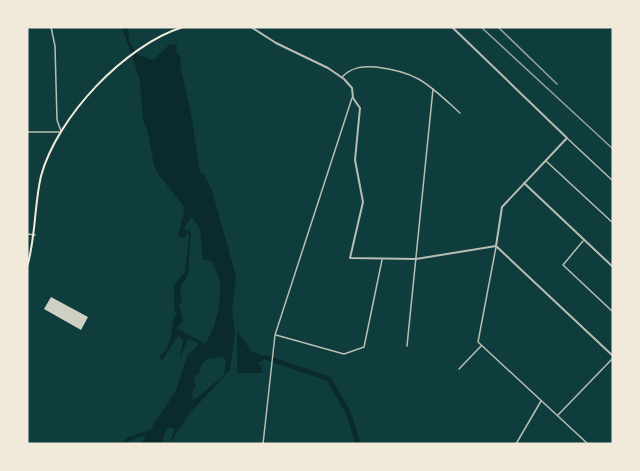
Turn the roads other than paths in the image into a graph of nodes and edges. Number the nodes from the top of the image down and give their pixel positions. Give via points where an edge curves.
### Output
1 (51, 27) edge
2 (183, 27) edge
3 (251, 27) edge
4 (452, 27) edge
5 (342, 77) junction
6 (433, 89) junction
7 (352, 97) junction
8 (460, 113) dead end
9 (27, 132) edge
10 (62, 132) junction
11 (567, 138) junction
12 (546, 160) junction
13 (613, 181) edge
14 (524, 183) junction
15 (613, 223) edge
16 (27, 234) edge
17 (35, 235) junction
18 (584, 240) junction
19 (496, 246) junction
20 (416, 259) junction
21 (382, 260) junction
22 (27, 267) edge
23 (613, 267) edge
24 (613, 312) edge
25 (275, 335) junction
26 (482, 345) junction
27 (407, 346) dead end
28 (613, 357) edge
29 (459, 369) dead end
30 (541, 400) junction
31 (558, 416) junction
32 (263, 444) edge
33 (516, 444) edge
34 (588, 444) edge

1 - 10 street via 57,120
2 - 10 main road via 127,56
3 - 5 street
4 - 11 street
5 - 6 street via 360,66 390,69 408,72
5 - 7 street via 352,88
6 - 8 street
6 - 20 street
7 - 21 street via 360,108 355,160 363,202 350,258
7 - 25 street
9 - 10 street
10 - 17 main road via 41,176
11 - 12 street
11 - 13 street
12 - 14 street
12 - 15 street
14 - 18 street
14 - 19 street via 500,209
16 - 17 street
17 - 22 main road
18 - 23 street
18 - 24 street via 562,265
19 - 20 street
19 - 26 street via 478,342
19 - 28 street
20 - 21 street
20 - 27 street
21 - 25 street via 364,347 344,354
25 - 32 street
26 - 29 street
26 - 30 street
28 - 31 street
30 - 31 street
30 - 33 street
31 - 34 street

